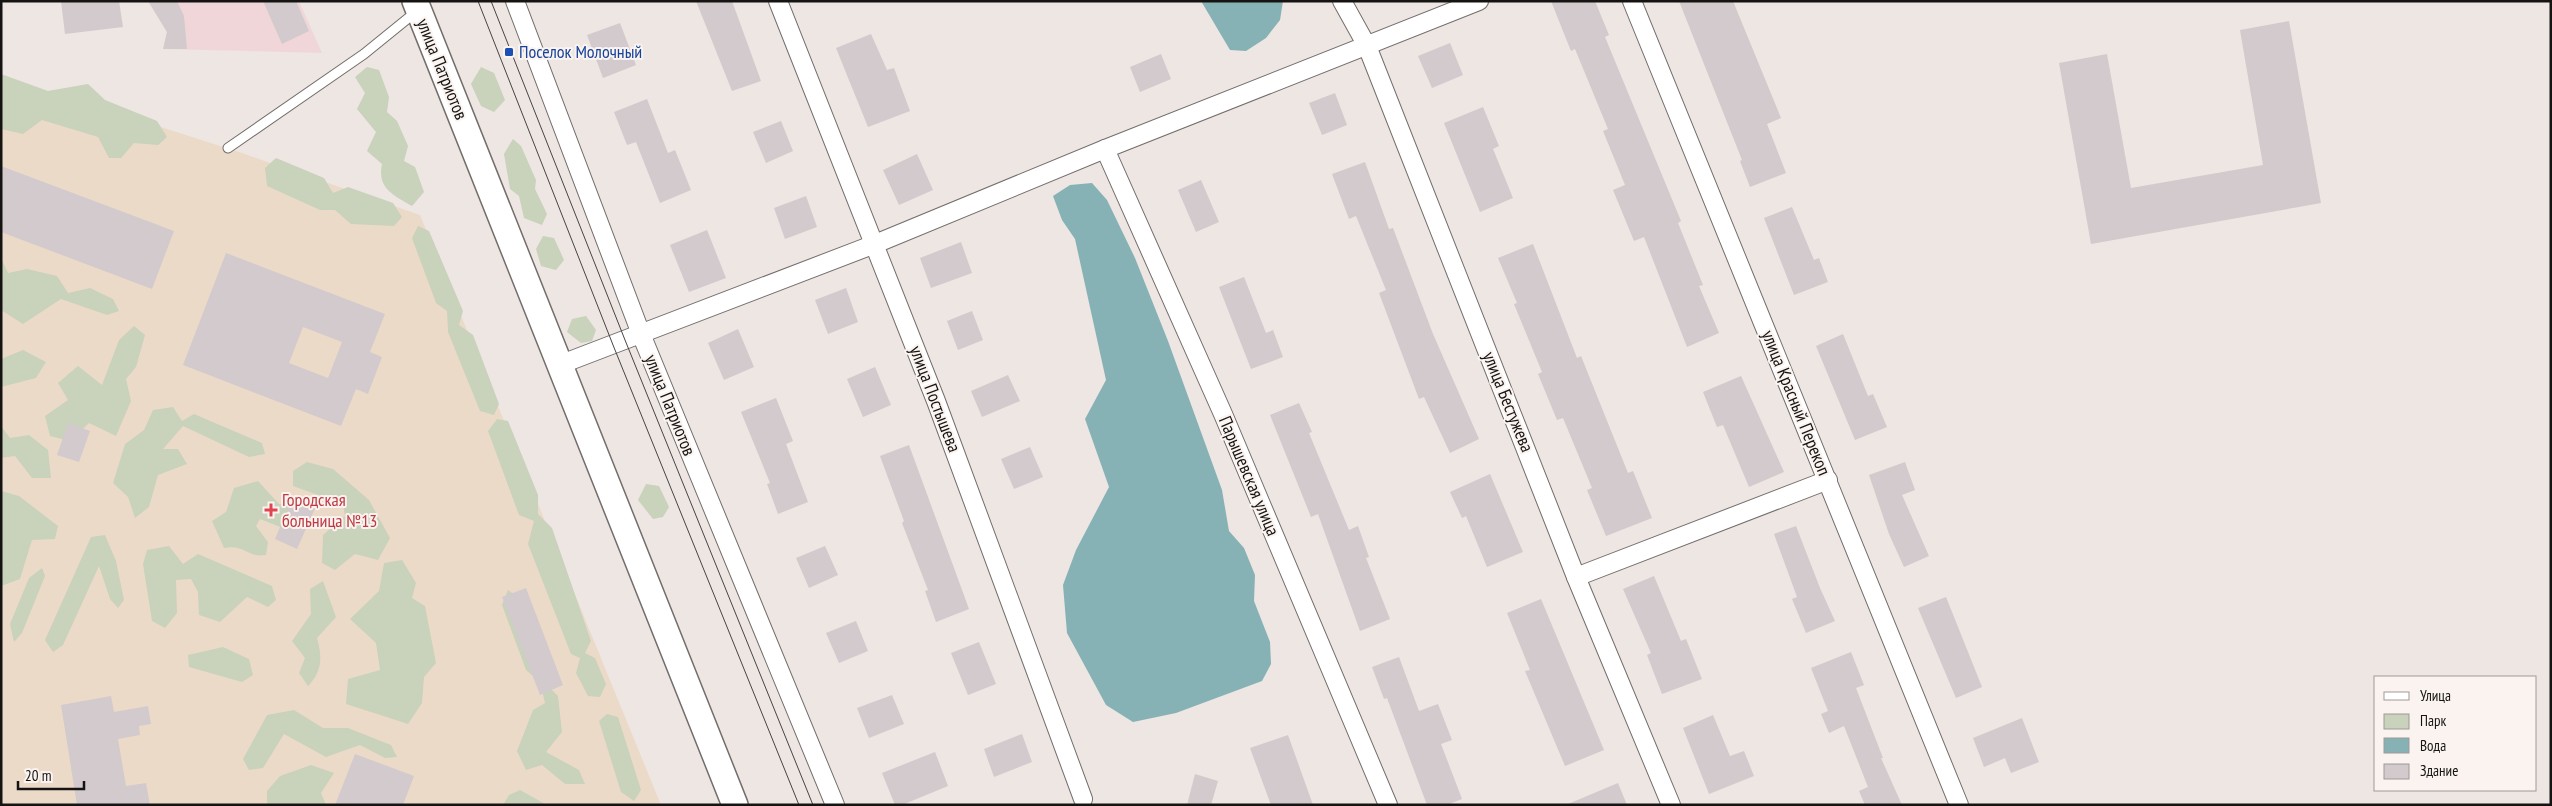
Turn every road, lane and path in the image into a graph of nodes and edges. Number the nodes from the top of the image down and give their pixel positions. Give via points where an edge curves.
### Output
1 (515, 1) edge
2 (778, 1) edge
3 (1342, 1) edge
4 (1480, 1) edge
5 (1632, 1) edge
6 (417, 6) edge
7 (1367, 46) junction
8 (228, 148) dead end
9 (1105, 149) junction
10 (875, 244) junction
11 (641, 334) junction
12 (559, 364) junction
13 (1828, 480) junction
14 (1576, 577) junction
15 (1083, 800) dead end
16 (735, 805) edge
17 (835, 805) edge
18 (1388, 805) edge
19 (1671, 805) edge
20 (1959, 805) edge

1 - 11 street, улица Патриотов
2 - 10 street, улица Постышева
3 - 7 street, улица Бестужева
4 - 7 street
5 - 13 street, улица Красный Перекоп
6 - 8 lane via 364,54
6 - 12 main road, улица Патриотов
7 - 9 street
7 - 14 street, улица Бестужева
9 - 10 street
9 - 18 street, Парышевская улица via 1224,414
10 - 11 street
10 - 15 street, улица Постышева
11 - 12 street
11 - 17 street, улица Патриотов
12 - 16 main road, улица Патриотов
13 - 14 street
13 - 20 street, улица Красный Перекоп
14 - 19 street, улица Бестужева

